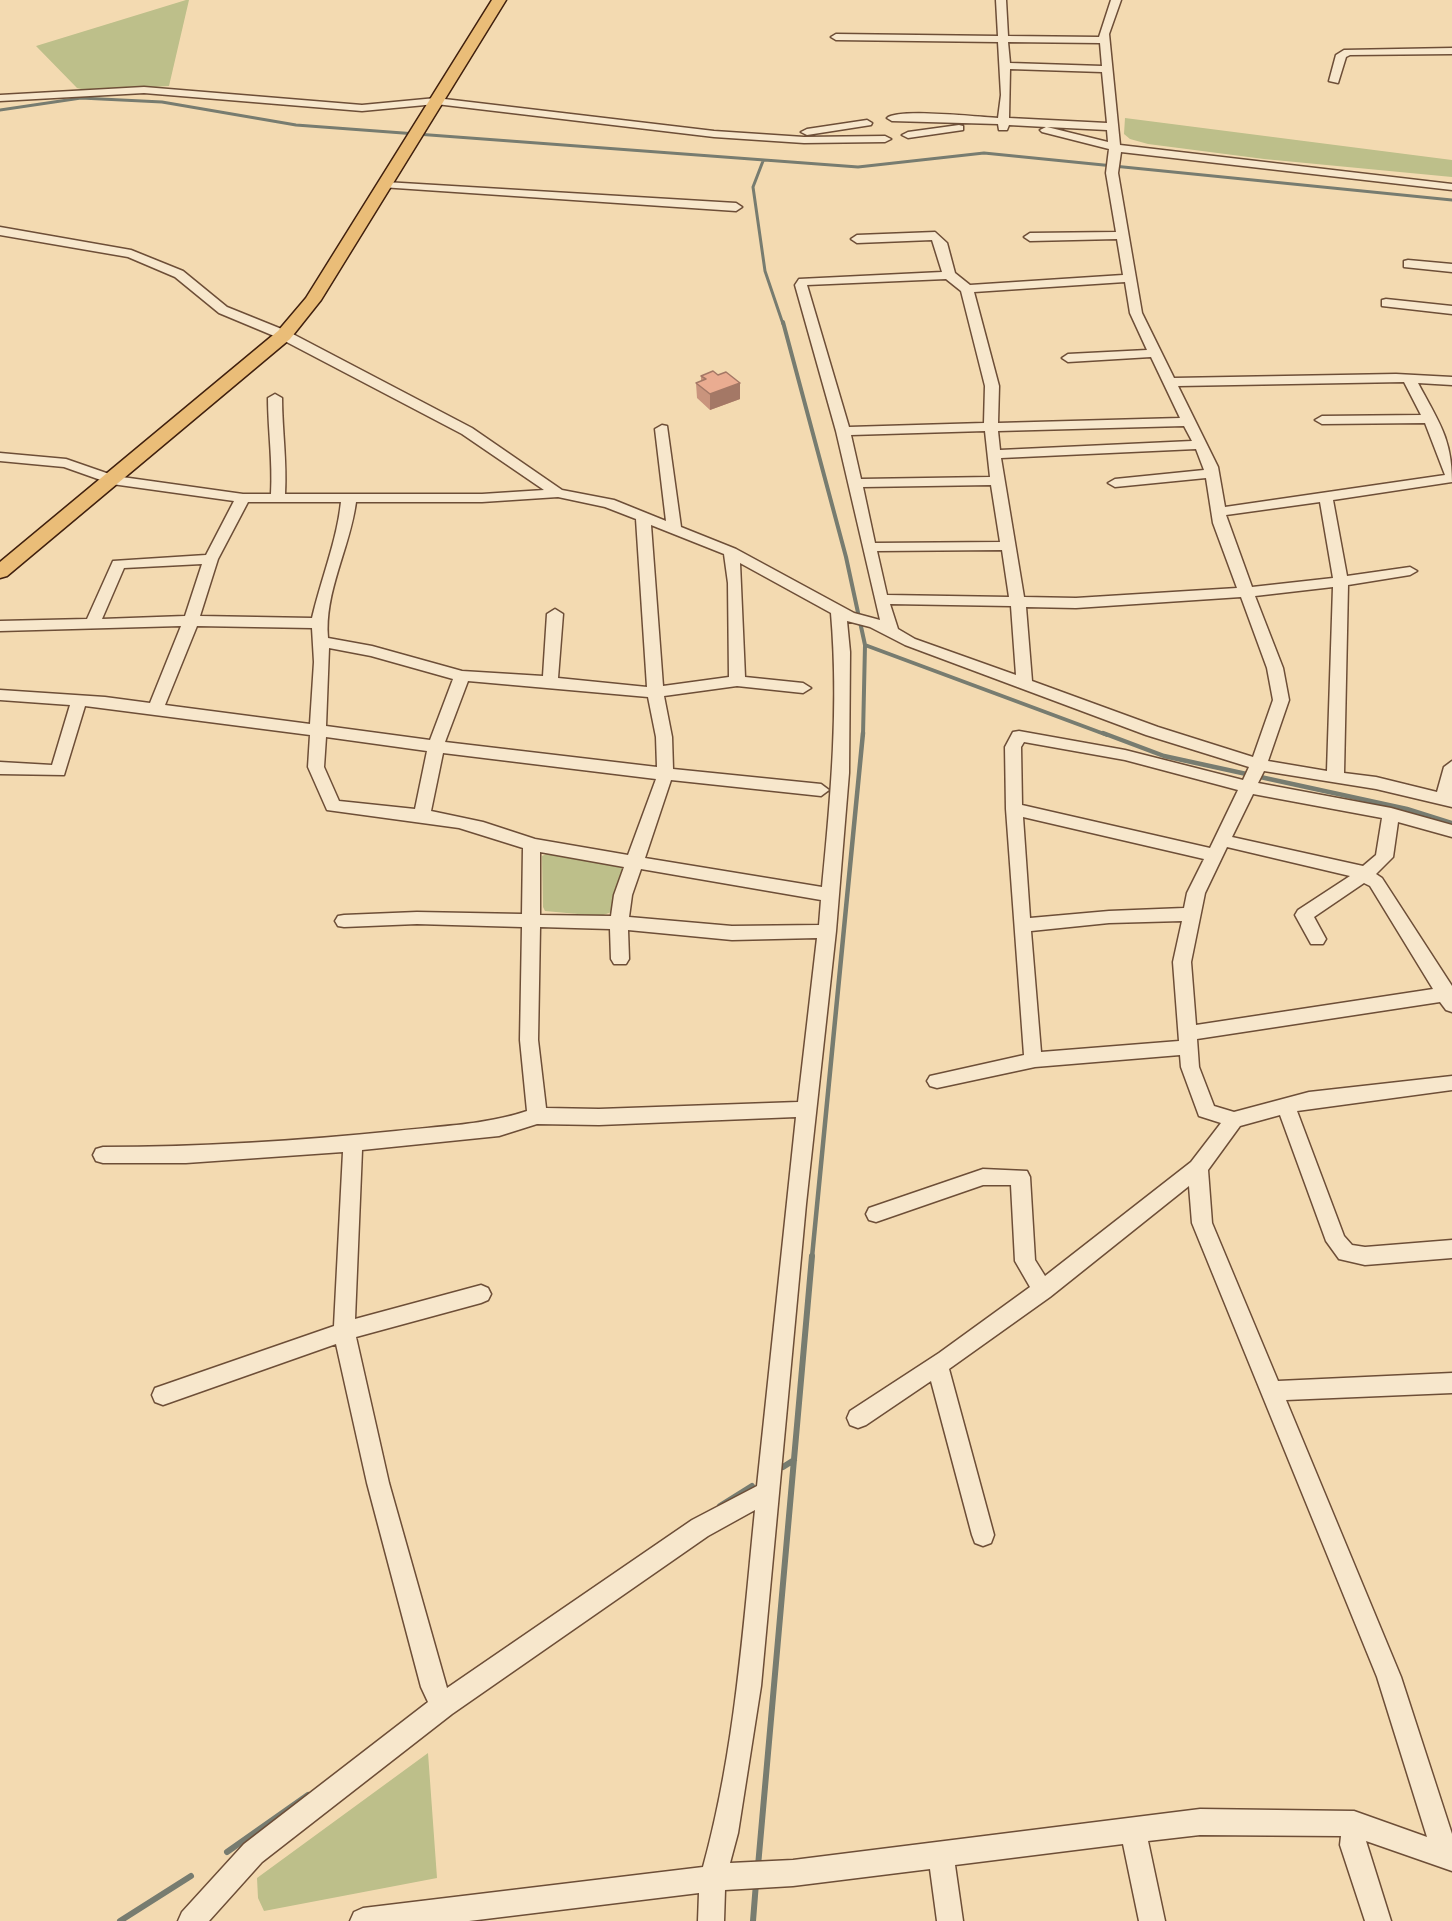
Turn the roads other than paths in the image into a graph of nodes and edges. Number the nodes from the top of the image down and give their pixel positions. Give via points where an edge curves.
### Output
1 (499, 0) edge
2 (1001, 0) edge
3 (1116, 0) edge
4 (836, 37) dead end
5 (1004, 39) junction
6 (1105, 40) junction
7 (1452, 51) edge
8 (1005, 66) junction
9 (1107, 69) junction
10 (1334, 81) dead end
11 (453, 90) junction
12 (0, 98) edge
13 (436, 101) junction
14 (892, 118) junction
15 (867, 123) junction
16 (1003, 124) junction
17 (908, 135) junction
18 (1112, 136) junction
19 (885, 139) junction
20 (1452, 180) edge
21 (385, 185) junction
22 (1452, 186) edge
23 (736, 207) dead end
24 (0, 231) edge
25 (1121, 235) junction
26 (1030, 237) dead end
27 (857, 239) dead end
28 (1408, 264) dead end
29 (1452, 268) edge
30 (950, 275) junction
31 (1129, 278) junction
32 (967, 289) junction
33 (1386, 303) dead end
34 (1452, 310) edge
35 (284, 335) junction
36 (1155, 353) junction
37 (1068, 358) dead end
38 (1410, 379) junction
39 (1452, 381) edge
40 (1168, 382) junction
41 (275, 398) dead end
42 (1431, 419) junction
43 (1322, 420) dead end
44 (1189, 422) junction
45 (991, 427) junction
46 (662, 429) dead end
47 (843, 431) junction
48 (1200, 445) junction
49 (993, 454) junction
50 (0, 457) edge
51 (1212, 472) junction
52 (1452, 477) edge
53 (112, 480) junction
54 (997, 481) junction
55 (854, 483) junction
56 (1115, 483) dead end
57 (558, 493) junction
58 (243, 498) junction
59 (278, 498) junction
60 (349, 498) junction
61 (1326, 498) junction
62 (1219, 512) junction
63 (643, 515) junction
64 (674, 528) junction
65 (1008, 546) junction
66 (870, 548) junction
67 (731, 552) junction
68 (211, 560) junction
69 (1410, 571) dead end
70 (0, 572) edge
71 (1341, 582) junction
72 (1246, 592) junction
73 (881, 599) junction
74 (1018, 604) junction
75 (555, 614) dead end
76 (844, 614) junction
77 (191, 621) junction
78 (93, 623) junction
79 (319, 623) junction
80 (0, 626) edge
81 (892, 633) junction
82 (321, 642) junction
83 (462, 676) junction
84 (737, 681) junction
85 (550, 682) junction
86 (1024, 684) junction
87 (803, 688) dead end
88 (656, 692) junction
89 (0, 695) edge
90 (79, 701) junction
91 (155, 710) junction
92 (317, 731) junction
93 (436, 746) junction
94 (1452, 767) edge
95 (0, 768) edge
96 (665, 775) junction
97 (1252, 776) junction
98 (1335, 778) junction
99 (821, 790) dead end
100 (1448, 800) edge
101 (1014, 809) junction
102 (422, 814) junction
103 (1391, 814) junction
104 (1452, 831) edge
105 (532, 845) junction
106 (1217, 847) junction
107 (633, 861) junction
108 (1364, 875) junction
109 (830, 896) junction
110 (1192, 914) junction
111 (344, 921) dead end
112 (530, 921) junction
113 (619, 923) junction
114 (1023, 925) junction
115 (827, 931) junction
116 (1317, 939) dead end
117 (620, 959) dead end
118 (1450, 997) edge
119 (1188, 1040) junction
120 (1035, 1060) junction
121 (938, 1081) dead end
122 (1452, 1083) edge
123 (1286, 1106) junction
124 (807, 1109) junction
125 (537, 1116) junction
126 (1234, 1120) junction
127 (353, 1143) junction
128 (103, 1155) dead end
129 (1198, 1168) junction
130 (876, 1214) dead end
131 (1452, 1249) edge
132 (1043, 1291) junction
133 (480, 1293) dead end
134 (344, 1332) junction
135 (938, 1367) junction
136 (1452, 1383) edge
137 (1271, 1391) junction
138 (163, 1395) dead end
139 (858, 1418) dead end
140 (769, 1491) junction
141 (983, 1535) dead end
142 (443, 1705) junction
143 (1354, 1824) junction
144 (1133, 1831) junction
145 (941, 1855) junction
146 (1449, 1857) edge
147 (722, 1877) junction
148 (191, 1921) edge
149 (363, 1921) edge
150 (711, 1921) edge
151 (950, 1921) edge
152 (1152, 1921) edge
153 (1378, 1921) edge

1 - 11 main road
2 - 5 street
3 - 6 street
4 - 5 street
5 - 6 street
5 - 8 street
6 - 9 street
7 - 10 street via 1348,52 1341,55
8 - 9 street
8 - 16 street
9 - 18 street
11 - 13 main road
11 - 15 street via 737,128 807,132
12 - 13 street via 144,90 362,108
13 - 19 street via 714,134 804,141
13 - 21 main road
14 - 15 street
14 - 16 street
14 - 17 street via 910,127
15 - 19 street via 864,128 868,134
16 - 17 street
16 - 18 street
16 - 18 street
17 - 19 street
18 - 20 street via 1146,147
18 - 22 street via 1136,152
18 - 25 street
21 - 23 street
21 - 35 main road via 313,300
24 - 35 street via 131,254 179,274 224,310
25 - 26 street
25 - 31 street
27 - 30 street via 935,236 941,243
28 - 29 street
30 - 32 street
30 - 47 street via 803,282
31 - 32 street
31 - 36 street via 1136,313
32 - 45 street via 992,386
33 - 34 street
35 - 53 main road
35 - 57 street via 467,431
36 - 37 street
36 - 40 street
38 - 39 street
38 - 40 street
38 - 42 street
40 - 44 street
41 - 59 street via 274,429 280,460
42 - 43 street
42 - 52 street
44 - 45 street
44 - 48 street
45 - 47 street
45 - 49 street
46 - 64 street
47 - 55 street
48 - 49 street
48 - 51 street
49 - 54 street
50 - 53 street via 66,463
51 - 56 street
51 - 62 street
52 - 61 street
53 - 58 street
53 - 70 main road
54 - 55 street
54 - 65 street
55 - 66 street
57 - 60 street via 482,498
57 - 63 street via 609,503
58 - 59 street
58 - 68 street
59 - 60 street
60 - 79 street via 346,524
61 - 62 street
61 - 71 street
62 - 72 street
63 - 64 street
63 - 88 street
64 - 67 street
65 - 66 street
65 - 74 street
66 - 73 street
67 - 76 street
67 - 84 street
68 - 77 street
68 - 78 street via 118,564
69 - 71 street
71 - 72 street
71 - 98 street
72 - 74 street
72 - 97 street via 1275,668 1281,700
73 - 74 street
73 - 81 street
74 - 86 street
75 - 85 street
76 - 81 street via 875,623
76 - 109 street via 841,773
77 - 78 street
77 - 79 street
77 - 91 street
78 - 80 street
79 - 82 street
81 - 86 street
82 - 83 street via 372,651
82 - 92 street
83 - 85 street
83 - 93 street
84 - 87 street
84 - 88 street
85 - 88 street
86 - 97 street via 1152,731
88 - 96 street via 664,737
89 - 90 street
90 - 91 street
90 - 95 street via 58,771
91 - 92 street
92 - 93 street
92 - 102 street via 316,767 333,806
93 - 96 street
93 - 102 street
94 - 100 street
96 - 99 street
96 - 107 street
97 - 98 street via 1294,772
97 - 101 street via 1019,736 1013,747
97 - 103 street
97 - 106 street
98 - 100 street
101 - 106 street
101 - 114 street
102 - 105 street via 498,830
103 - 104 street
103 - 108 street via 1384,857
105 - 107 street
105 - 112 street
106 - 108 street
106 - 110 street via 1196,893
107 - 109 street
107 - 113 street
108 - 116 street via 1304,915
108 - 118 street via 1376,882
109 - 115 street
110 - 114 street
110 - 119 street via 1182,962
111 - 112 street
112 - 113 street
112 - 125 street via 529,1040
113 - 115 street via 732,933
113 - 117 street
114 - 120 street via 1031,1050
115 - 124 street
118 - 119 street
119 - 120 street
119 - 126 street via 1190,1067 1206,1111
120 - 121 street
122 - 123 street
123 - 126 street
123 - 131 street via 1336,1241 1346,1253 1365,1256
124 - 125 street
124 - 140 street
125 - 127 street via 499,1128
126 - 129 street
127 - 128 street via 186,1155
127 - 134 street
129 - 132 street
129 - 137 street via 1202,1223
130 - 132 street via 983,1178 1020,1177 1025,1261
132 - 135 street
133 - 134 street
134 - 138 street
134 - 142 street via 378,1484 433,1686
135 - 139 street
135 - 141 street
136 - 137 street
137 - 146 street via 1389,1677
140 - 142 street via 700,1528
140 - 147 street via 749,1686 725,1833
142 - 148 street via 252,1853
143 - 144 street via 1200,1822
143 - 146 street
143 - 153 street via 1353,1845
144 - 145 street
144 - 152 street
145 - 147 street via 794,1873
145 - 151 street
147 - 149 street
147 - 150 street

